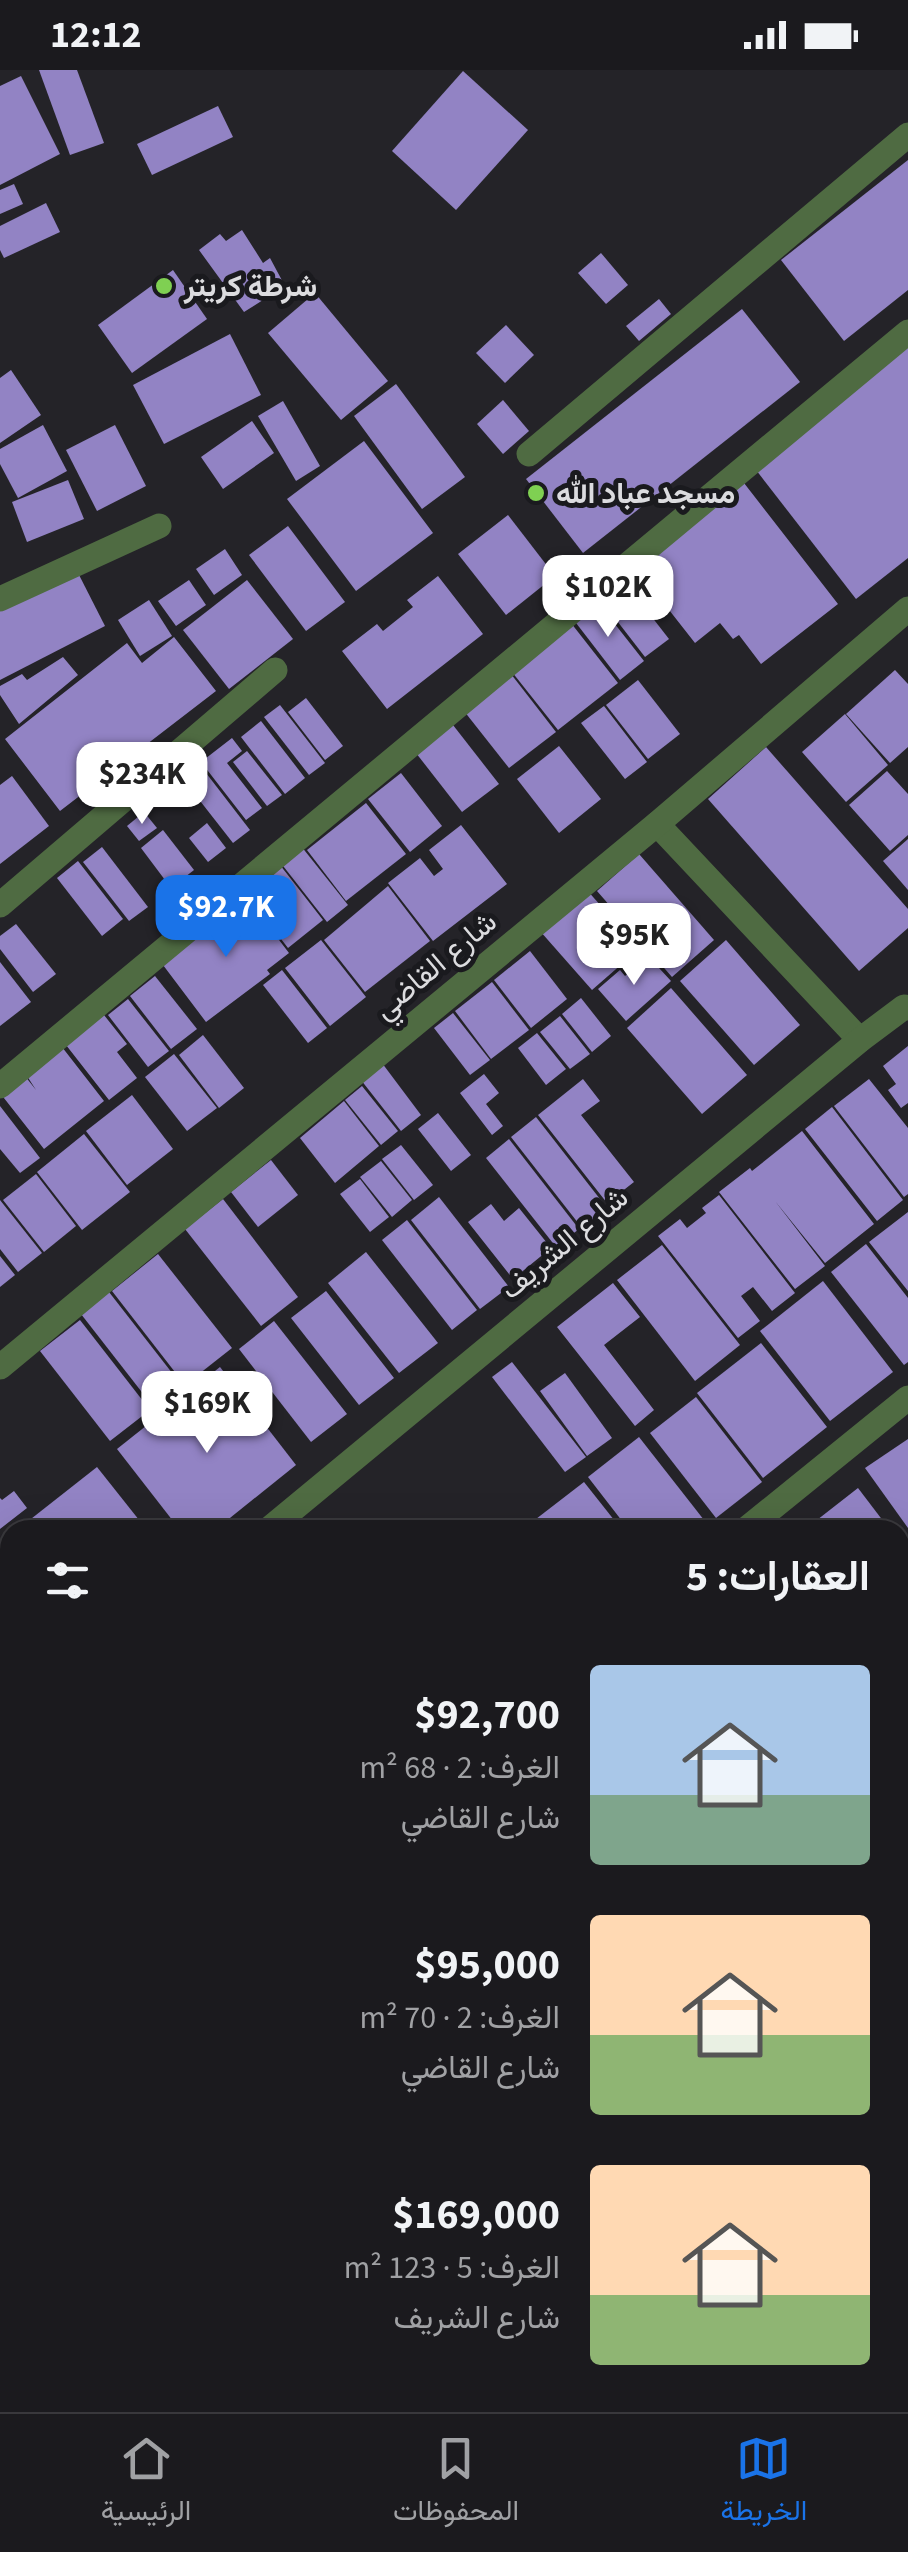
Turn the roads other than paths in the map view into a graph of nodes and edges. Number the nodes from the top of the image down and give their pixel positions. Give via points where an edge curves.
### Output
1 (908, 135) edge
2 (908, 332) edge
3 (529, 454) dead end
4 (159, 526) dead end
5 (0, 599) edge
6 (908, 609) edge
7 (275, 670) dead end
8 (658, 824) junction
9 (0, 905) edge
10 (906, 1008) edge
11 (860, 1040) junction
12 (0, 1086) edge
13 (5, 1354) edge
14 (908, 1398) edge
15 (280, 1520) edge
16 (757, 1520) edge

1 - 3 street
2 - 12 street
4 - 5 street
6 - 8 street, شارع القاضي
7 - 9 street
8 - 11 street
8 - 13 street, شارع القاضي
10 - 11 street, شارع الشريف
11 - 15 street, شارع الشريف
14 - 16 street

